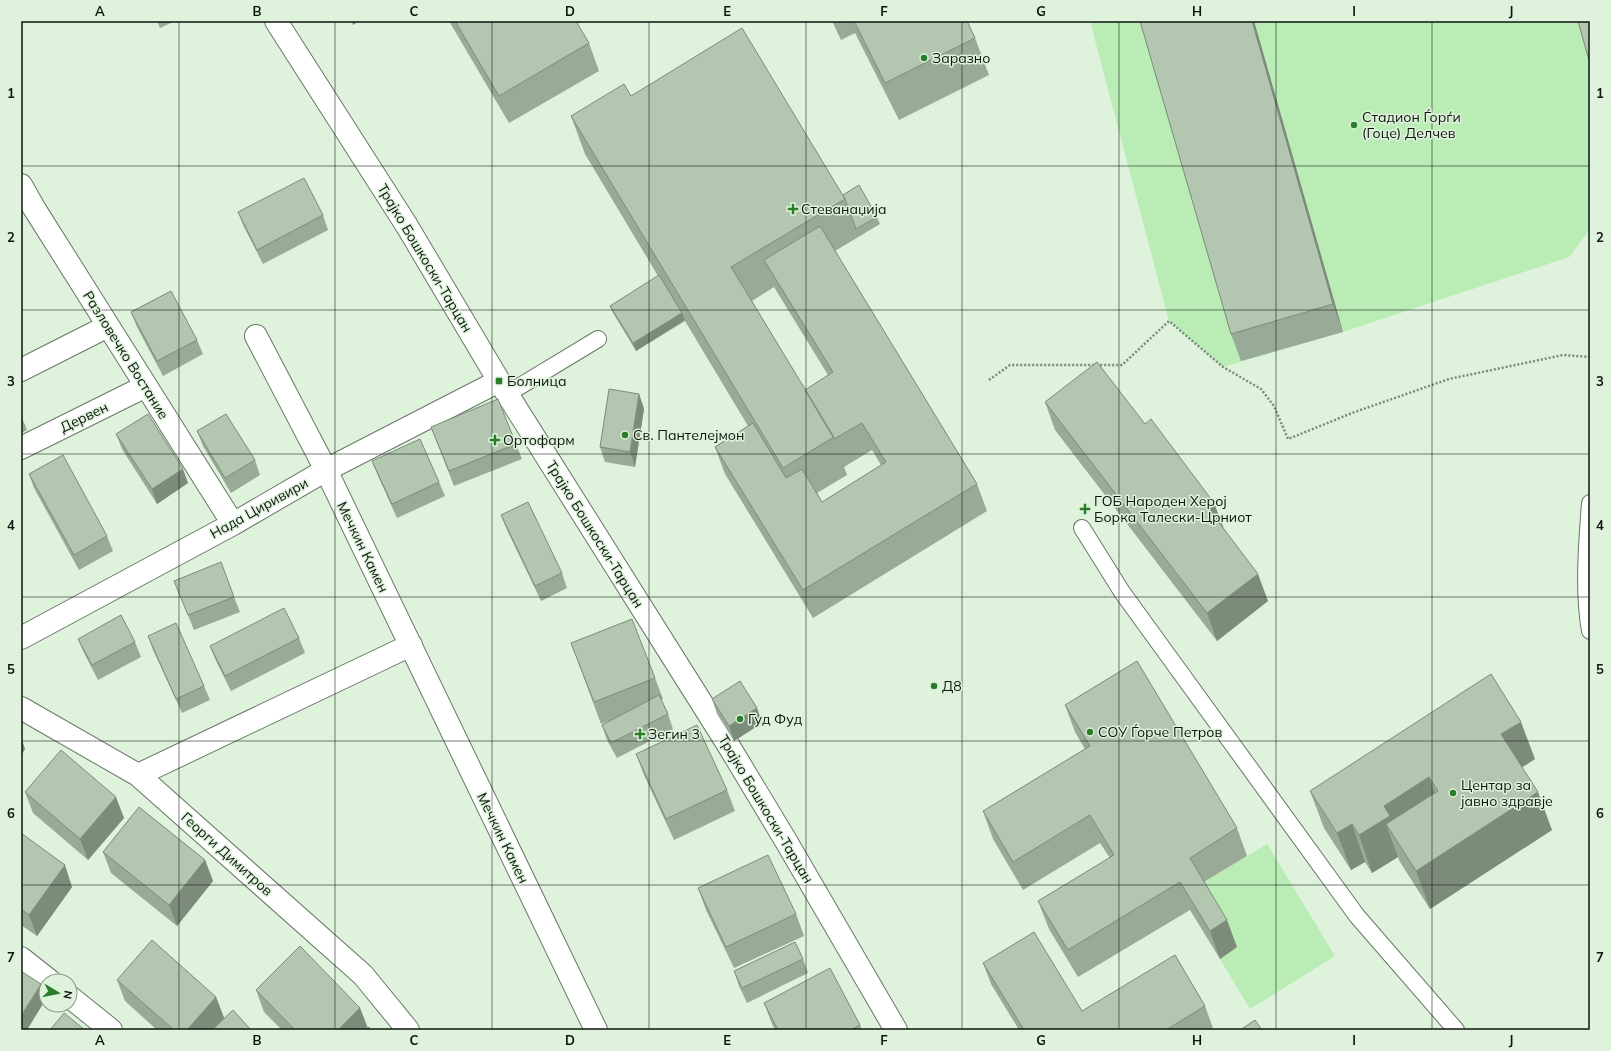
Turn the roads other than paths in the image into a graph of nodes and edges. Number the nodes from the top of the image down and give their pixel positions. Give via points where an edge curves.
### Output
1 (276, 21) edge
2 (21, 185) edge
3 (27, 211) edge
4 (108, 326) junction
5 (256, 336) dead end
6 (598, 339) dead end
7 (21, 370) edge
8 (146, 386) junction
9 (503, 388) junction
10 (21, 448) edge
11 (326, 470) junction
12 (1590, 503) edge
13 (233, 524) junction
14 (1082, 528) dead end
15 (1590, 631) edge
16 (21, 638) edge
17 (411, 645) junction
18 (21, 708) edge
19 (138, 775) junction
20 (21, 958) edge
21 (40, 973) edge
22 (78, 1003) edge
23 (111, 1030) edge
24 (408, 1030) edge
25 (596, 1030) edge
26 (896, 1030) edge
27 (1456, 1030) edge

1 - 9 street, Трајко Бошкоски-Тарцан via 407,226
2 - 3 street, Разловечко Востание
3 - 4 street, Разловечко Востание
4 - 7 street
4 - 8 street, Разловечко Востание
5 - 11 street
6 - 9 lane
8 - 10 street, Дервен
8 - 13 street, Разловечко Востание
9 - 11 street, Нада Циривири
9 - 26 street, Трајко Бошкоски-Тарцан via 730,748
11 - 13 street, Нада Циривири
11 - 17 street, Мечкин Камен
12 - 15 lane via 1586,550
13 - 16 street, Нада Циривири
14 - 27 lane via 1122,592 1357,916
17 - 19 street
17 - 25 street, Мечкин Камен
18 - 19 street, Георги Димитров
19 - 24 street, Георги Димитров via 363,975
20 - 21 street
22 - 23 street

